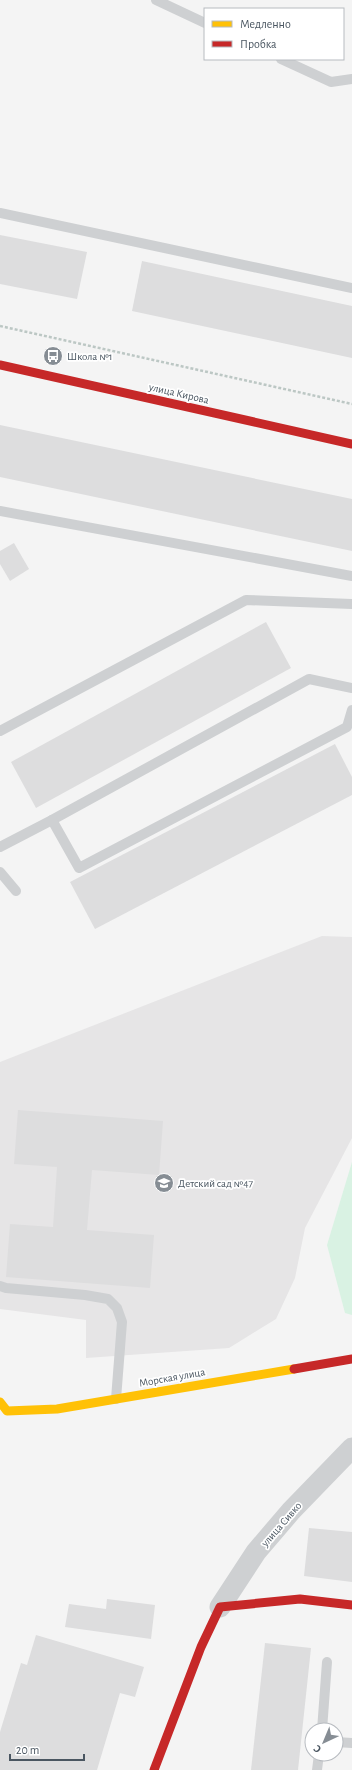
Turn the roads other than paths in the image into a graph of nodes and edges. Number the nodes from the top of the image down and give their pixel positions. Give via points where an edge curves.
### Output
1 (156, 0) edge
2 (204, 23) edge
3 (283, 60) edge
4 (352, 79) edge
5 (0, 213) edge
6 (352, 288) edge
7 (0, 364) edge
8 (352, 444) edge
9 (0, 511) edge
10 (352, 576) edge
11 (352, 604) edge
12 (352, 688) edge
13 (352, 710) edge
14 (0, 731) edge
15 (52, 820) junction
16 (0, 847) edge
17 (0, 872) edge
18 (16, 891) dead end
19 (0, 1286) edge
20 (352, 1359) edge
21 (116, 1399) junction
22 (0, 1402) edge
23 (352, 1448) edge
24 (352, 1605) edge
25 (220, 1607) junction
26 (327, 1662) dead end
27 (323, 1722) edge
28 (154, 1770) edge

1 - 2 lane
3 - 4 lane via 331,82
5 - 6 lane
7 - 8 street, улица Кирова
9 - 10 lane
11 - 14 lane via 246,600
12 - 15 lane via 309,679
13 - 15 lane via 347,727 79,868
15 - 16 lane
17 - 18 lane
19 - 21 lane via 108,1299 117,1308 122,1322
20 - 21 street, Морская улица
21 - 22 street, Морская улица via 57,1409 7,1410
23 - 25 street, улица Сивко via 291,1511 256,1552
24 - 25 street via 300,1599
25 - 28 street, улица Сивко via 201,1647
26 - 27 lane

